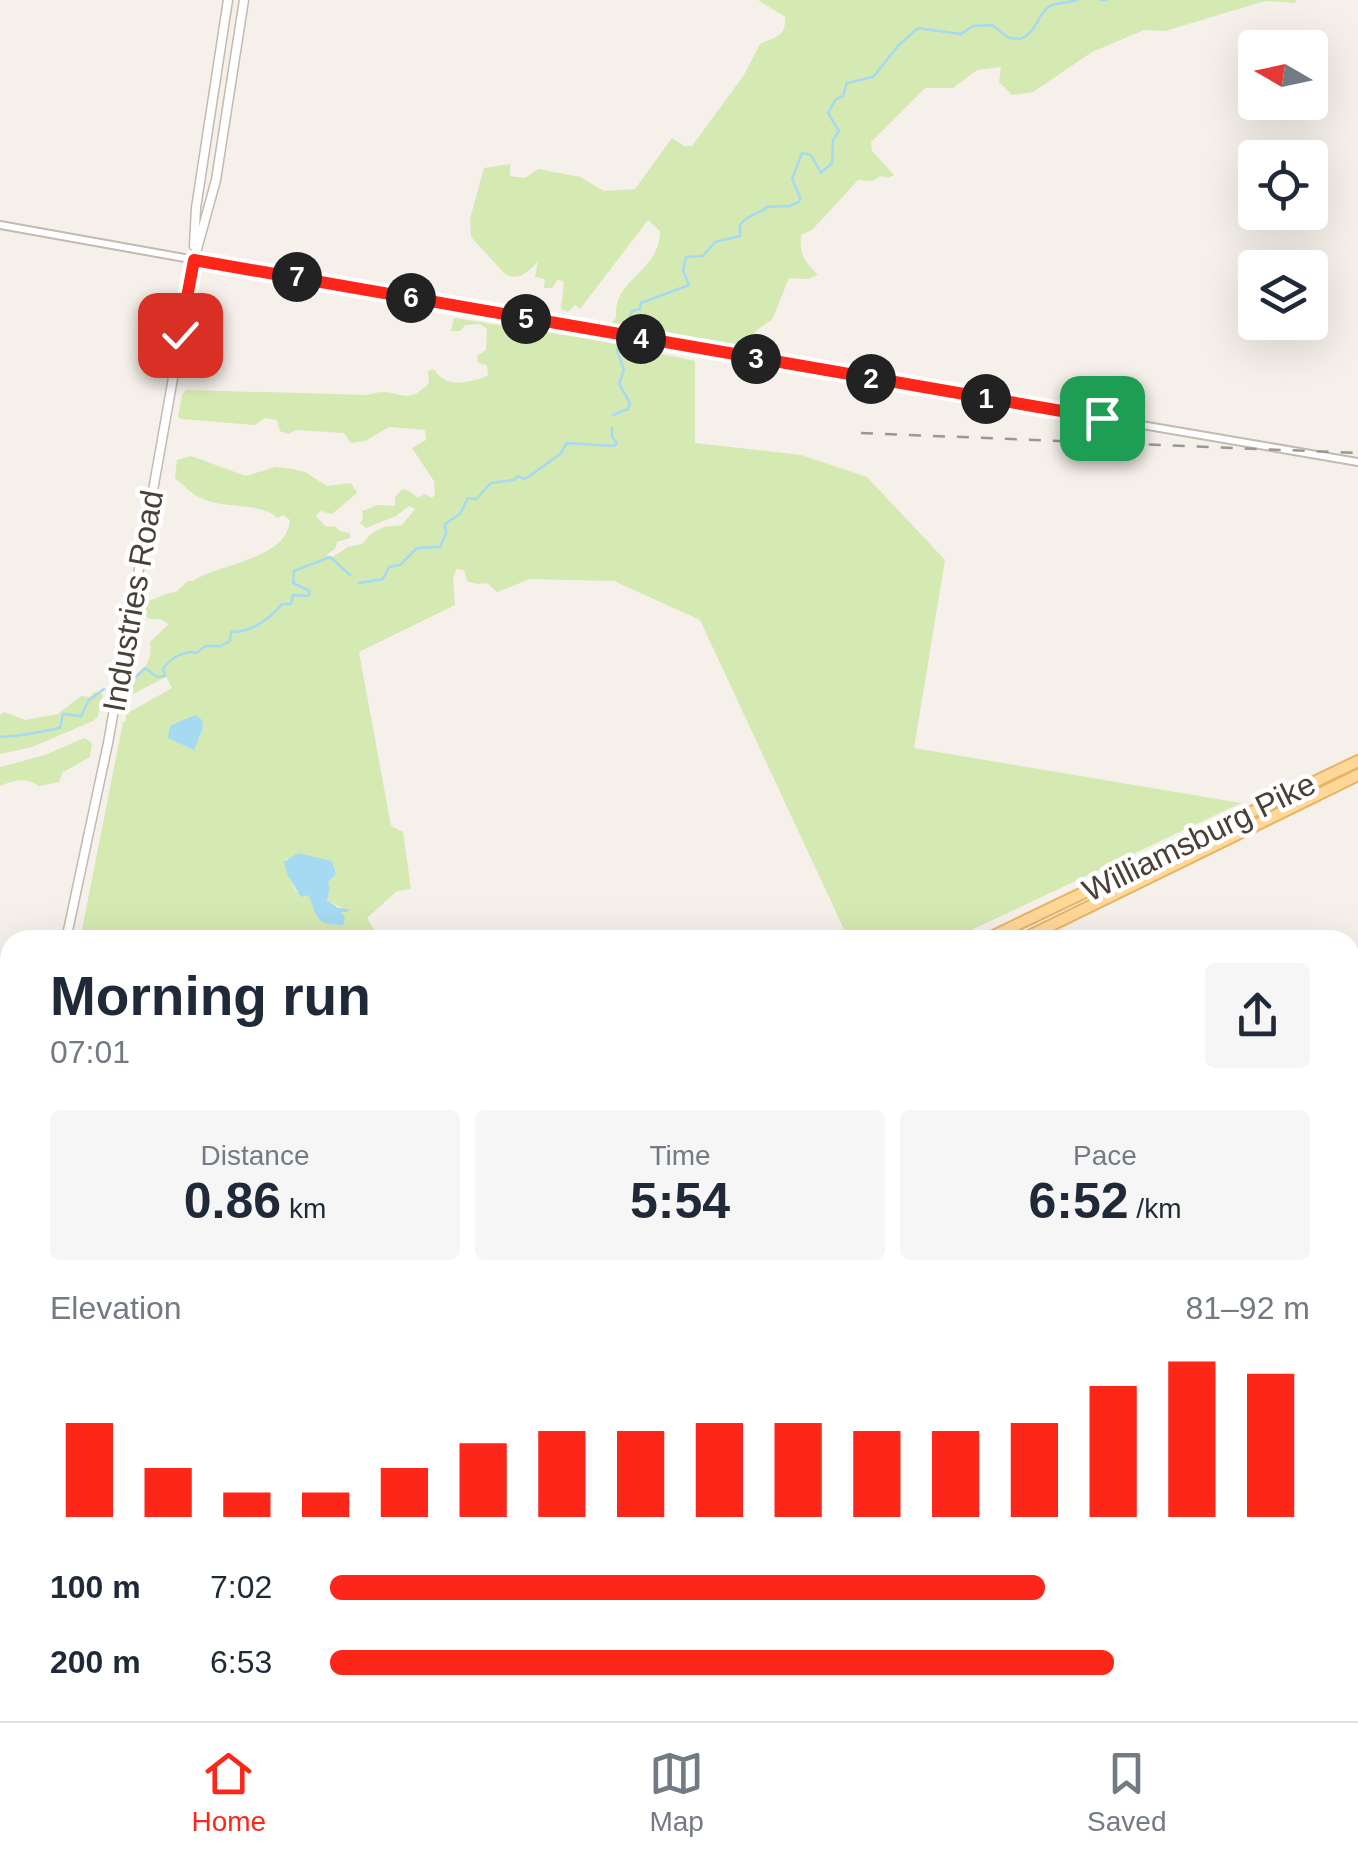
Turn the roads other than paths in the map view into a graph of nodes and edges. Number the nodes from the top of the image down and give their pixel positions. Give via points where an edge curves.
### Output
1 (228, 0) edge
2 (244, 0) edge
3 (0, 224) edge
4 (194, 260) junction
5 (1358, 462) edge
6 (1358, 760) edge
7 (1358, 775) edge
8 (68, 930) edge
9 (1007, 930) edge
10 (1041, 930) edge

1 - 4 street, Industries Road
2 - 4 street, Industries Road via 216,180
3 - 4 street
4 - 5 street
4 - 8 street, Industries Road
6 - 9 main road, Williamsburg Pike
7 - 10 main road, Williamsburg Pike

